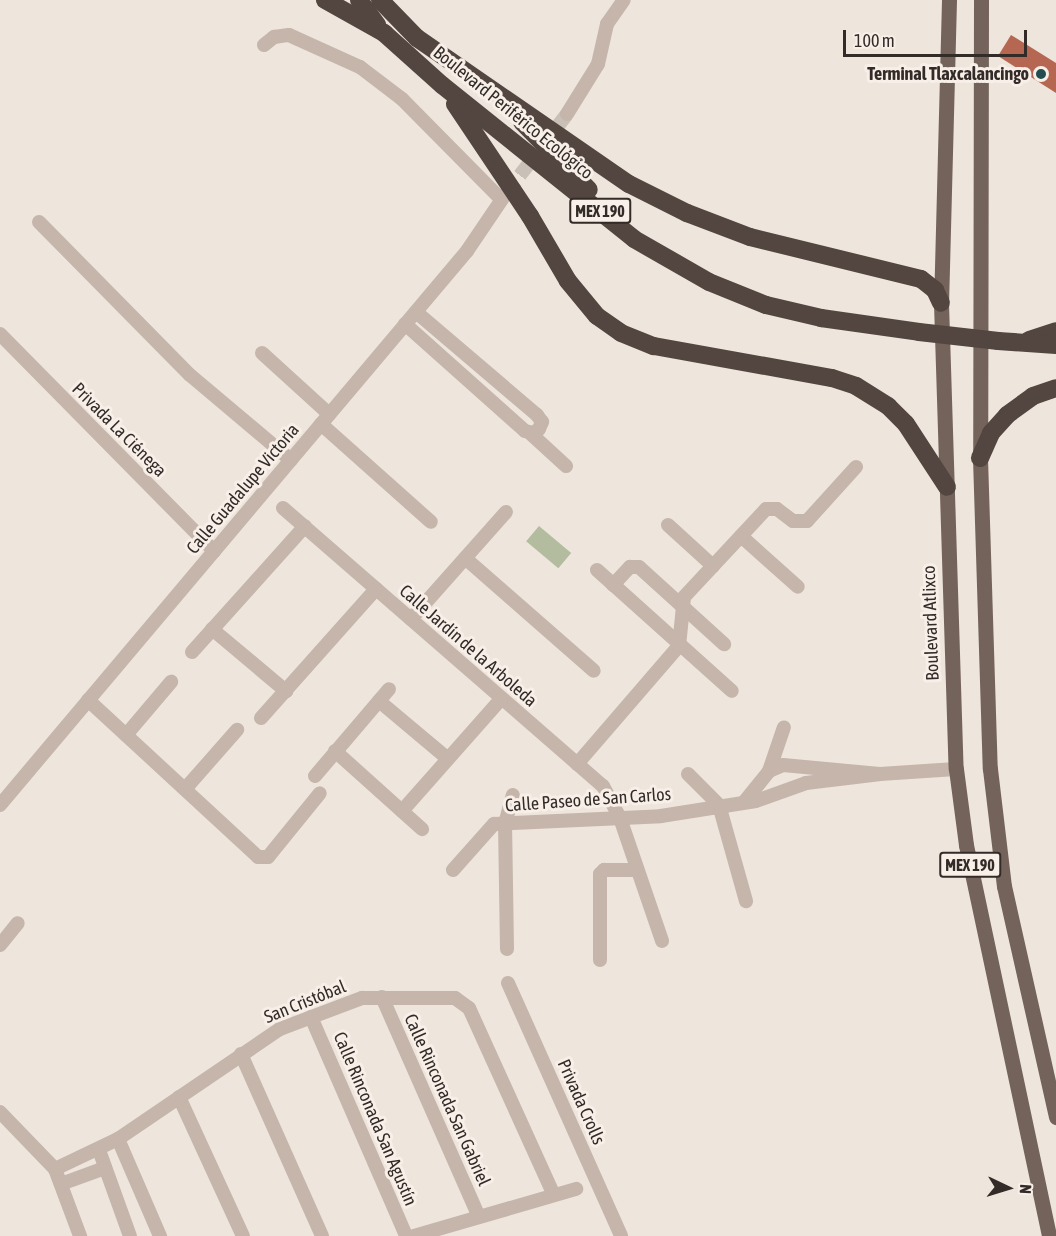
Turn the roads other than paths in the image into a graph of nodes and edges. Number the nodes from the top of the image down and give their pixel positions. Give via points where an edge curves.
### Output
1 (325, 0) edge
2 (358, 0) edge
3 (380, 0) edge
4 (624, 0) edge
5 (949, 0) edge
6 (981, 0) edge
7 (384, 33) junction
8 (264, 45) dead end
9 (442, 85) junction
10 (491, 90) junction
11 (567, 114) tunnel mouth
12 (39, 222) dead end
13 (634, 238) junction
14 (941, 303) junction
15 (416, 312) junction
16 (405, 324) junction
17 (1056, 331) edge
18 (0, 334) edge
19 (1018, 343) junction
20 (1056, 345) edge
21 (262, 353) dead end
22 (1056, 388) edge
23 (325, 419) junction
24 (530, 433) junction
25 (981, 458) junction
26 (291, 460) junction
27 (566, 466) dead end
28 (856, 467) dead end
29 (947, 487) junction
30 (283, 508) dead end
31 (506, 512) dead end
32 (431, 522) dead end
33 (668, 525) dead end
34 (304, 526) junction
35 (741, 536) junction
36 (214, 551) junction
37 (465, 558) junction
38 (713, 566) junction
39 (597, 570) dead end
40 (613, 585) junction
41 (798, 587) dead end
42 (376, 589) junction
43 (683, 606) junction
44 (411, 619) junction
45 (212, 629) junction
46 (724, 645) dead end
47 (679, 646) junction
48 (192, 652) dead end
49 (594, 671) dead end
50 (171, 682) dead end
51 (389, 689) dead end
52 (286, 690) junction
53 (732, 692) dead end
54 (501, 699) junction
55 (88, 700) junction
56 (379, 700) junction
57 (261, 718) dead end
58 (784, 727) dead end
59 (237, 730) dead end
60 (126, 735) junction
61 (335, 752) junction
62 (448, 759) junction
63 (577, 764) junction
64 (956, 769) junction
65 (769, 771) junction
66 (688, 774) dead end
67 (880, 774) junction
68 (315, 776) dead end
69 (185, 789) junction
70 (320, 794) dead end
71 (513, 795) dead end
72 (745, 801) junction
73 (0, 805) edge
74 (719, 805) junction
75 (402, 811) junction
76 (620, 818) junction
77 (505, 824) junction
78 (422, 829) dead end
79 (453, 870) dead end
80 (637, 870) junction
81 (746, 901) dead end
82 (18, 923) dead end
83 (662, 941) dead end
84 (0, 945) edge
85 (507, 949) dead end
86 (600, 960) dead end
87 (508, 982) dead end
88 (382, 997) junction
89 (310, 1017) junction
90 (240, 1054) junction
91 (179, 1097) junction
92 (2, 1117) edge
93 (1056, 1117) edge
94 (118, 1139) junction
95 (99, 1150) junction
96 (55, 1168) junction
97 (105, 1168) junction
98 (61, 1184) junction
99 (576, 1189) dead end
100 (554, 1195) junction
101 (479, 1217) junction
102 (80, 1236) edge
103 (130, 1236) edge
104 (160, 1236) edge
105 (243, 1236) edge
106 (322, 1236) edge
107 (406, 1236) edge
108 (414, 1236) edge
109 (621, 1236) edge
110 (1049, 1236) edge

1 - 7 highway, Boulevard Periférico Ecológico / MEX 190
2 - 7 highway
3 - 10 highway via 404,28
4 - 11 street via 607,24 598,64
5 - 14 main road, Boulevard Atlixco / MEX 190
6 - 25 main road, MEX 190
7 - 9 highway, Boulevard Periférico Ecológico / MEX 190
8 - 15 street, Calle Guadalupe Victoria via 274,37 289,35 360,67 402,99 503,195 467,251
9 - 13 highway, Boulevard Periférico Ecológico / MEX 190
9 - 29 highway via 530,216 567,281 597,316 621,333 654,346 856,386 878,398 906,424
10 - 13 highway
10 - 14 highway via 601,168 667,204 750,237 921,279 935,290
12 - 26 street via 190,375
13 - 19 highway, Boulevard Periférico Ecológico / MEX 190, bridge via 709,282 766,305 919,332
14 - 29 main road, Boulevard Atlixco / MEX 190
15 - 16 street, Calle Guadalupe Victoria
15 - 24 street via 537,415 542,422 539,429
16 - 23 street, Calle Guadalupe Victoria
16 - 24 street
17 - 19 highway
18 - 36 street, Privada La Ciénega
19 - 20 highway, Boulevard Periférico Ecológico
21 - 23 street
22 - 25 highway via 1033,396 1007,414 991,433
23 - 26 street, Calle Guadalupe Victoria
23 - 32 street
24 - 27 street
25 - 93 main road, MEX 190 via 993,808 1004,886
26 - 36 street, Calle Guadalupe Victoria
28 - 35 street via 807,521 793,521 771,506
29 - 64 main road, Boulevard Atlixco / MEX 190
30 - 34 street, Calle Jardín de la Arboleda
31 - 37 street
33 - 38 street
34 - 42 street, Calle Jardín de la Arboleda
34 - 45 street
35 - 38 street
35 - 41 street
36 - 55 street, Calle Guadalupe Victoria
37 - 44 street
37 - 49 street
38 - 43 street via 684,597
39 - 40 street
40 - 43 street via 635,565
40 - 47 street
42 - 44 street, Calle Jardín de la Arboleda
42 - 52 street
43 - 46 street
43 - 47 street
44 - 54 street, Calle Jardín de la Arboleda
45 - 48 street
45 - 52 street
47 - 53 street
47 - 63 street
50 - 60 street
51 - 56 street
52 - 57 street
54 - 62 street
54 - 63 street, Calle Jardín de la Arboleda
55 - 60 street
55 - 73 street, Calle Guadalupe Victoria
56 - 61 street
56 - 62 street
58 - 65 street
59 - 69 street
60 - 69 street
61 - 68 street
61 - 75 street
62 - 75 street
63 - 76 street, Calle Jardín de la Arboleda via 603,786
64 - 67 street, Calle Paseo de San Carlos
64 - 110 main road, Boulevard Atlixco / MEX 190 via 968,857
65 - 67 street, Calle Paseo de San Carlos via 791,765
65 - 72 street
66 - 74 street
67 - 72 street, Calle Paseo de San Carlos via 806,783
69 - 70 street via 264,859
71 - 77 street
72 - 74 street, Calle Paseo de San Carlos
74 - 76 street, Calle Paseo de San Carlos via 661,816
74 - 81 street
75 - 78 street
76 - 77 street, Calle Paseo de San Carlos
76 - 80 street, Calle Jardín de la Arboleda
77 - 79 street, Calle Paseo de San Carlos via 494,824
77 - 85 street
80 - 83 street, Calle Jardín de la Arboleda
80 - 86 street via 604,870 600,874
82 - 84 street
87 - 109 street, Privada Crolls
88 - 89 street, San Cristóbal via 362,998
88 - 100 street, San Cristóbal via 464,1001
88 - 101 street, Calle Rinconada San Gabriel
89 - 90 street, San Cristóbal via 280,1029
89 - 107 street, Calle Rinconada San Agustín
90 - 91 street, San Cristóbal
90 - 106 street
91 - 94 street, San Cristóbal
91 - 105 street
92 - 96 street
94 - 95 street, San Cristóbal
94 - 104 street
95 - 96 street, San Cristóbal
95 - 97 street
96 - 98 street
97 - 98 street
97 - 103 street
98 - 102 street
99 - 100 street
100 - 101 street
101 - 108 street

